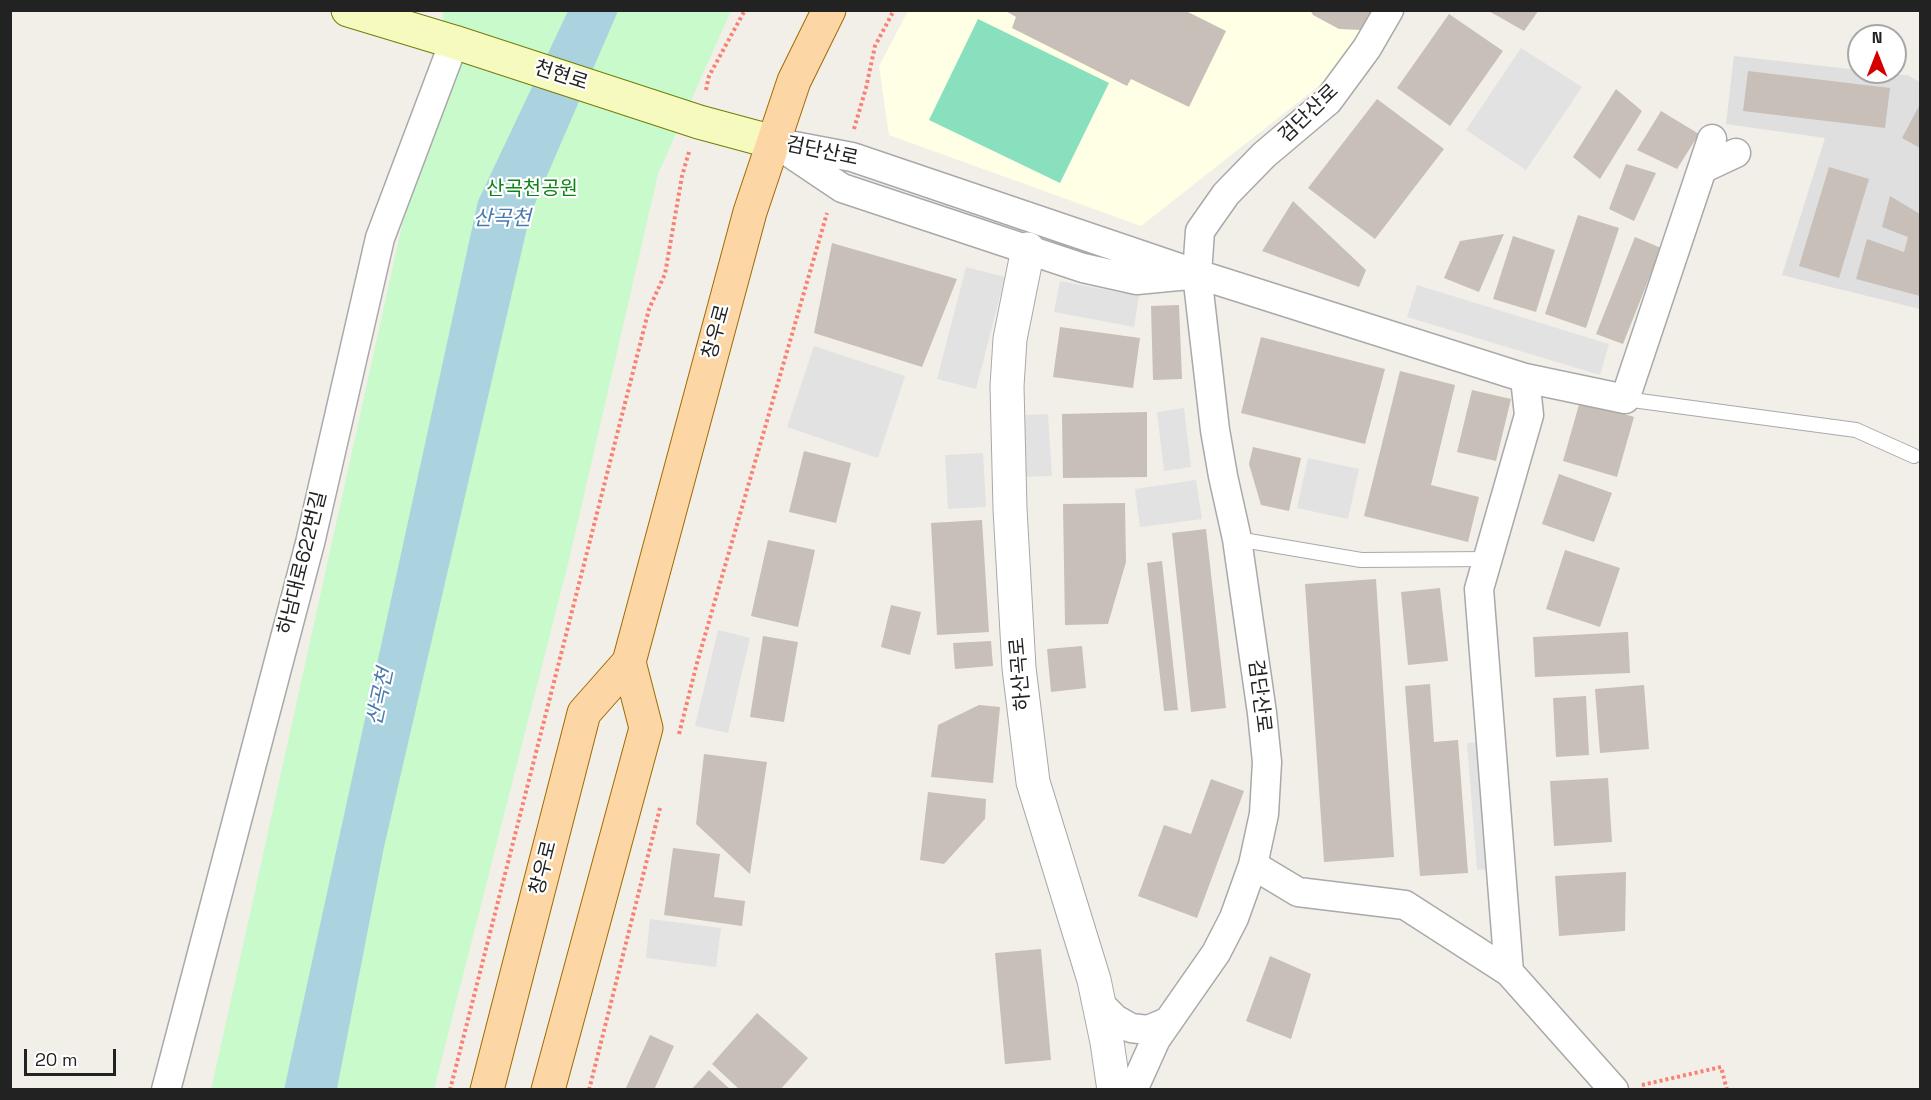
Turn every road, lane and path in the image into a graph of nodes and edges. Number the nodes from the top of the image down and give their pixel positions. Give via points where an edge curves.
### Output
1 (348, 10) edge
2 (745, 10) edge
3 (829, 10) edge
4 (894, 10) edge
5 (1389, 10) edge
6 (454, 42) junction
7 (698, 121) junction
8 (773, 142) junction
9 (1724, 146) dead end
10 (846, 156) junction
11 (837, 185) junction
12 (1028, 249) junction
13 (1197, 274) junction
14 (1525, 378) junction
15 (1625, 399) junction
16 (1914, 456) dead end
17 (1237, 539) junction
18 (1488, 559) junction
19 (629, 662) junction
20 (677, 743) dead end
21 (662, 801) dead end
22 (1253, 865) junction
23 (1509, 972) junction
24 (1098, 1002) junction
25 (1167, 1022) junction
26 (1624, 1088) edge
27 (166, 1089) edge
28 (450, 1089) edge
29 (487, 1089) edge
30 (548, 1089) edge
31 (589, 1089) edge
32 (1114, 1089) edge
33 (1133, 1089) edge
34 (1727, 1089) edge

1 - 6 main road, 천현로
2 - 7 path via 709,76
3 - 8 main road, 창우로 via 794,81
4 - 10 path via 875,46
5 - 13 street, 검단산로 via 1328,101 1264,155 1226,194 1200,231
6 - 7 main road, 천현로
6 - 27 street, 하남대로622번길 via 380,238 310,543
7 - 8 main road, 천현로
7 - 28 path via 681,176 665,274 649,309
8 - 10 street, 검단산로
8 - 11 street, 검단산로
8 - 19 main road, 창우로 via 750,212
9 - 15 street via 1704,168
10 - 13 street, 검단산로
11 - 12 street, 검단산로
11 - 20 path
12 - 13 street, 검단산로 via 1083,268 1137,280
12 - 24 street, 하산곡로 via 1010,339 1007,386 1019,668 1033,782
13 - 14 street
13 - 17 street, 검단산로 via 1215,430
14 - 15 street
14 - 18 street via 1529,415
15 - 16 lane via 1856,430
17 - 18 lane via 1361,560
17 - 22 street, 검단산로 via 1267,762 1263,814
18 - 23 street via 1479,589
19 - 29 main road, 창우로 via 584,713
19 - 30 main road, 창우로 via 646,728
21 - 31 path
22 - 23 street via 1298,892 1405,904
22 - 25 street, 검단산로 via 1234,918 1216,953
23 - 26 street
24 - 25 street via 1131,1028 1148,1030
24 - 32 street, 하산곡로
25 - 33 street, 검단산로
26 - 34 path via 1721,1068

